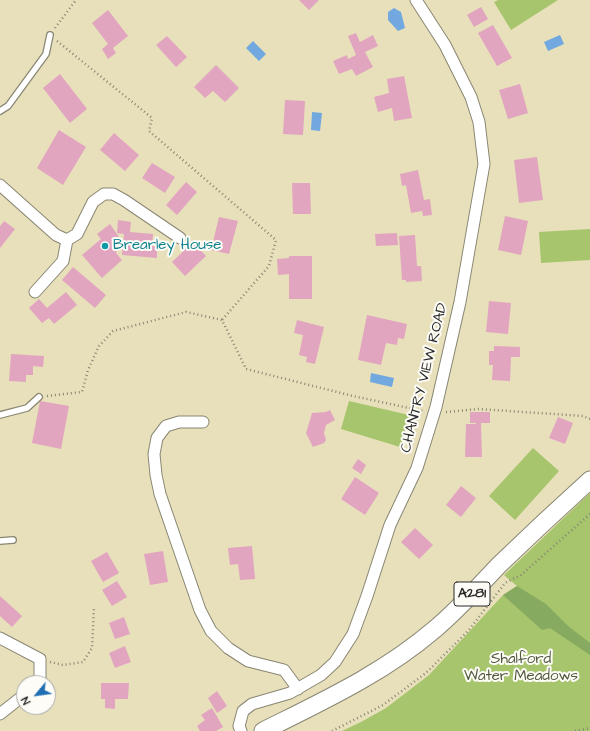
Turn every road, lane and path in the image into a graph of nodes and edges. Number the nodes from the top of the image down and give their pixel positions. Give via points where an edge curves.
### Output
1 (76, 0) edge
2 (416, 0) edge
3 (50, 35) junction
4 (0, 111) edge
5 (0, 185) edge
6 (180, 238) dead end
7 (67, 240) junction
8 (34, 292) dead end
9 (222, 320) junction
10 (39, 397) joint
11 (434, 414) junction
12 (0, 415) edge
13 (590, 419) edge
14 (203, 422) dead end
15 (590, 480) edge
16 (590, 514) edge
17 (13, 540) dead end
18 (0, 541) edge
19 (94, 607) dead end
20 (0, 638) edge
21 (40, 659) junction
22 (40, 675) edge
23 (298, 689) junction
24 (16, 701) edge
25 (0, 714) edge
26 (590, 728) edge
27 (240, 731) edge
28 (264, 731) edge
29 (332, 731) edge
30 (575, 731) edge

1 - 3 path
2 - 11 street, CHANTRY VIEW ROAD via 445,45 471,97 479,122 484,164 460,302
3 - 4 lane via 46,54 8,106
3 - 9 path via 152,118 149,131 276,240 269,266
5 - 7 street via 56,235
6 - 7 street via 114,194 104,194 93,202 77,234
7 - 8 street via 63,261
9 - 10 path via 186,312 113,331 99,346 82,392
9 - 11 path via 246,369
10 - 12 lane via 27,408
11 - 13 path via 480,409 583,416
11 - 23 street, CHANTRY VIEW ROAD via 417,468 390,524 353,634 335,662 321,675
14 - 23 street via 179,422 166,426 157,438 154,454 160,494 191,586 211,631 228,648 248,661 284,670
15 - 28 main road, A281 via 535,530 435,630 395,660 343,692
16 - 29 path via 521,575 505,583 469,630 426,673 383,705
17 - 18 lane
19 - 21 path via 92,648 83,662 63,665
20 - 21 street
21 - 22 street
23 - 27 street, CHANTRY VIEW ROAD via 252,704 243,710
24 - 25 street
26 - 30 path

